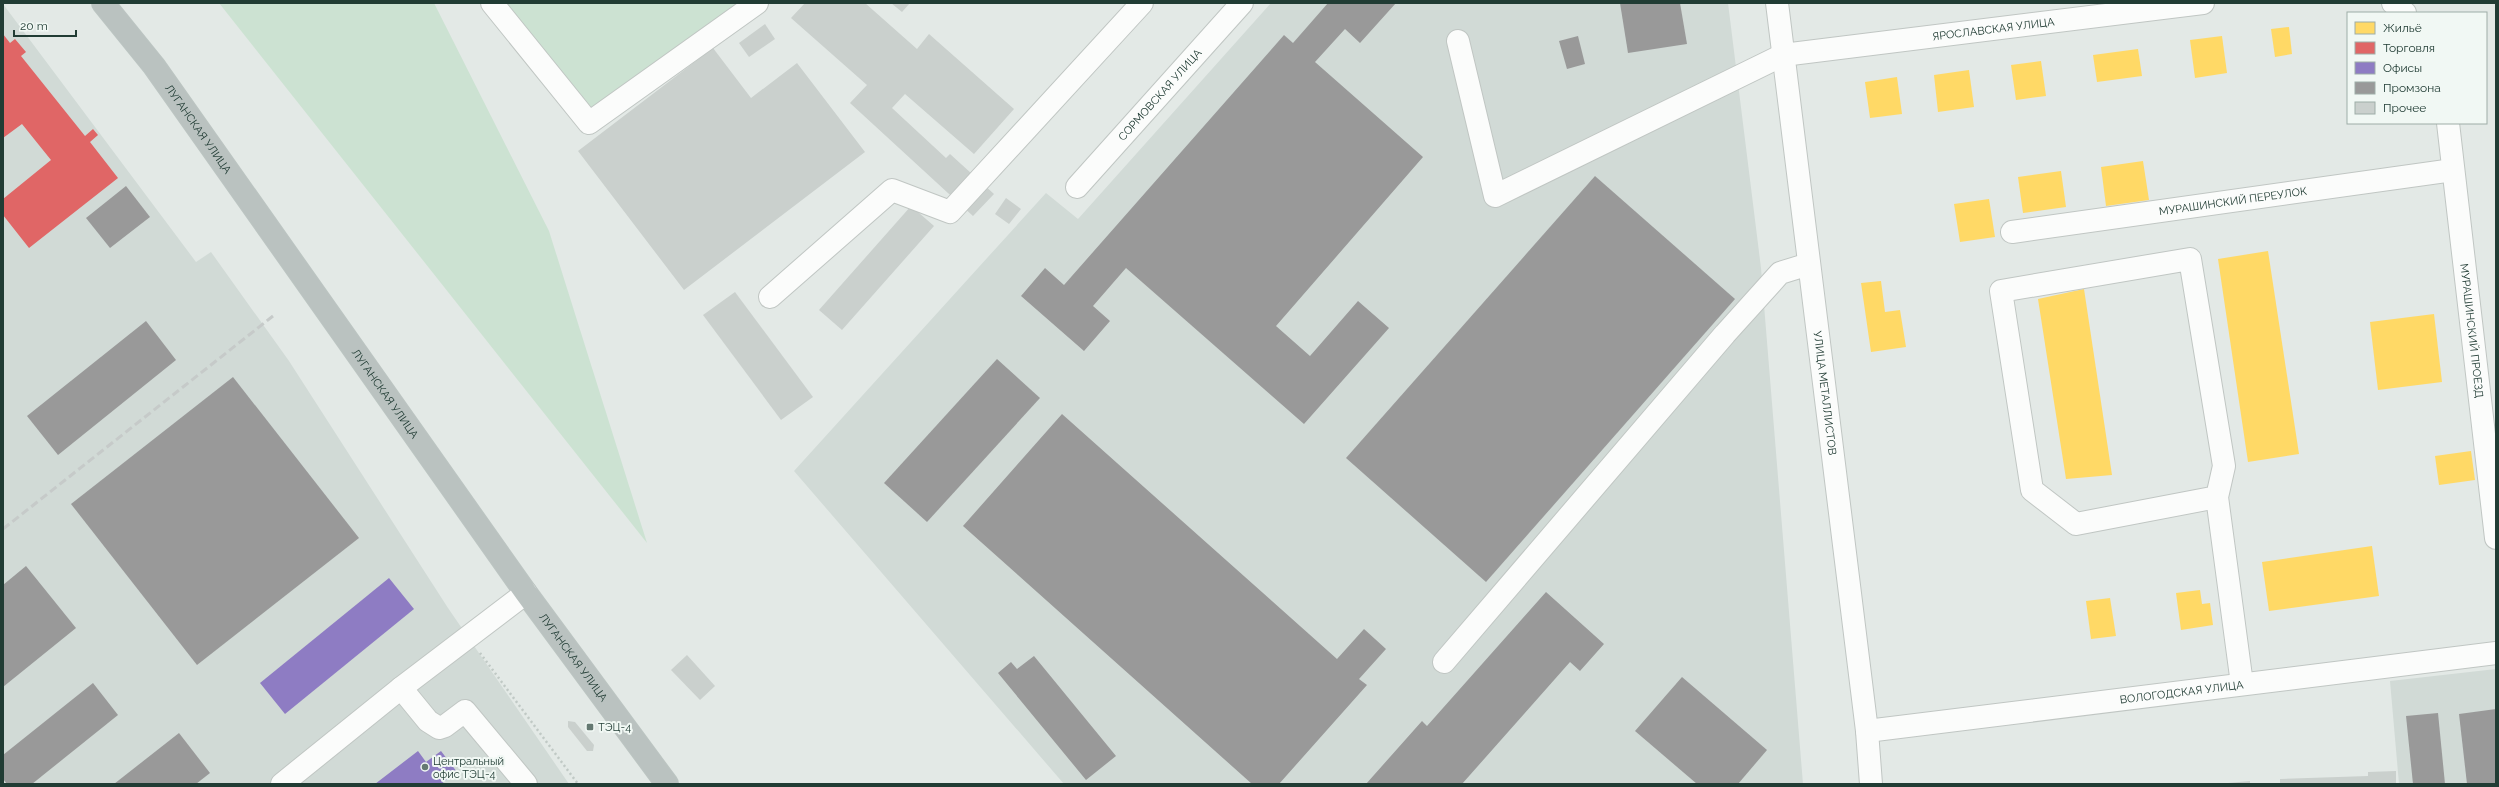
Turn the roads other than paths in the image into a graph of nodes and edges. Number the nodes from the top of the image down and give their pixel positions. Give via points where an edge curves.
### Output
1 (103, 3) edge
2 (492, 3) edge
3 (757, 3) edge
4 (1142, 3) edge
5 (1242, 3) edge
6 (1777, 3) edge
7 (2203, 3) edge
8 (2393, 3) edge
9 (2404, 12) edge
10 (1458, 41) dead end
11 (1783, 55) junction
12 (2448, 124) edge
13 (2453, 170) junction
14 (1077, 187) dead end
15 (2012, 232) dead end
16 (1809, 264) junction
17 (770, 297) dead end
18 (2217, 497) junction
19 (2496, 538) edge
20 (526, 593) junction
21 (2496, 652) edge
22 (1444, 662) dead end
23 (2242, 684) junction
24 (401, 688) junction
25 (1867, 731) junction
26 (282, 784) edge
27 (526, 784) edge
28 (667, 784) edge
29 (1871, 784) edge

1 - 20 highway, ЛУГАНСКАЯ УЛИЦА via 154,66
2 - 3 street via 589,123
4 - 17 street via 950,212 892,190
5 - 14 street, СОРМОВСКАЯ УЛИЦА
6 - 11 street, УЛИЦА МЕТАЛЛИСТОВ
7 - 11 street, ЯРОСЛАВСКАЯ УЛИЦА
8 - 9 street
10 - 11 street, ЯРОСЛАВСКАЯ УЛИЦА via 1495,196
11 - 16 street, УЛИЦА МЕТАЛЛИСТОВ
12 - 13 street, МУРАШИНСКИЙ ПРОЕЗД
13 - 15 street, МУРАШИНСКИЙ ПЕРЕУЛОК
13 - 19 street, МУРАШИНСКИЙ ПРОЕЗД
16 - 22 street via 1780,273
16 - 25 street, УЛИЦА МЕТАЛЛИСТОВ
18 - 18 street via 2224,466 2190,259 2001,291 2032,490 2076,524
18 - 23 street
20 - 24 street
20 - 28 highway, ЛУГАНСКАЯ УЛИЦА
21 - 23 street, ВОЛОГОДСКАЯ УЛИЦА
23 - 25 street, ВОЛОГОДСКАЯ УЛИЦА
24 - 26 street
24 - 27 street via 428,721 439,728 465,711
25 - 29 street, УЛИЦА МЕТАЛЛИСТОВ

